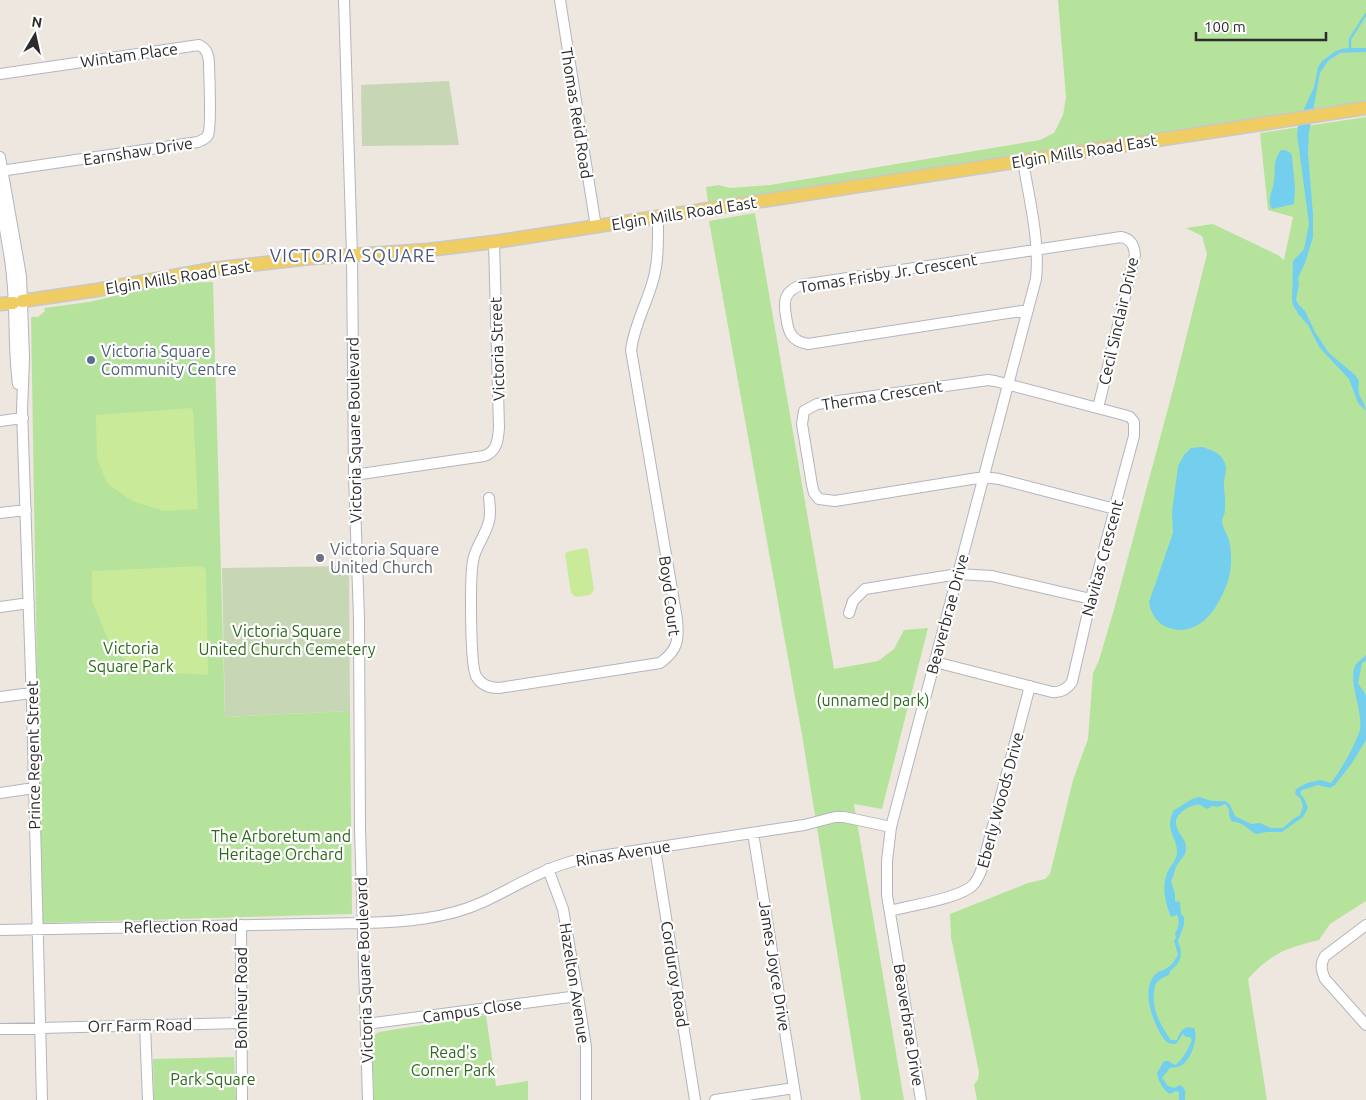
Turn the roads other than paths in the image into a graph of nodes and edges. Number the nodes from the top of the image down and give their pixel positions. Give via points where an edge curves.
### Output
1 (344, 0) edge
2 (560, 0) edge
3 (199, 45) joint
4 (0, 74) edge
5 (1366, 108) edge
6 (0, 157) edge
7 (1022, 161) junction
8 (1, 171) edge
9 (658, 217) junction
10 (596, 227) junction
11 (494, 242) junction
12 (1037, 249) junction
13 (352, 255) junction
14 (12, 303) edge
15 (1028, 310) junction
16 (1009, 384) junction
17 (1098, 408) junction
18 (22, 414) junction
19 (0, 421) edge
20 (354, 475) junction
21 (984, 477) junction
22 (489, 498) dead end
23 (1115, 509) junction
24 (26, 510) junction
25 (0, 514) edge
26 (958, 574) junction
27 (1091, 599) junction
28 (28, 603) junction
29 (0, 607) edge
30 (848, 613) dead end
31 (934, 662) junction
32 (1030, 686) junction
33 (32, 693) junction
34 (0, 697) edge
35 (34, 788) junction
36 (0, 792) edge
37 (891, 827) junction
38 (753, 833) junction
39 (655, 848) junction
40 (548, 869) junction
41 (890, 911) junction
42 (363, 924) junction
43 (241, 925) junction
44 (1366, 925) edge
45 (0, 930) edge
46 (37, 930) junction
47 (578, 996) junction
48 (241, 1023) junction
49 (366, 1024) junction
50 (145, 1025) junction
51 (1366, 1025) edge
52 (38, 1027) junction
53 (0, 1029) edge
54 (794, 1088) junction
55 (42, 1100) edge
56 (148, 1100) edge
57 (242, 1100) edge
58 (368, 1100) edge
59 (586, 1100) edge
60 (695, 1100) edge
61 (715, 1100) edge
62 (796, 1100) edge
63 (921, 1100) edge

1 - 13 street, Victoria Square Boulevard
2 - 10 street, Thomas Reid Road
3 - 4 street, Wintam Place
3 - 8 street, Earnshaw Drive via 208,53 209,62 210,130 205,139
5 - 7 main road, Elgin Mills Road East
6 - 8 street, Prince Regent Street
7 - 9 main road, Elgin Mills Road East
7 - 12 street, Beaverbrae Drive
8 - 14 street, Prince Regent Street
9 - 10 main road, Elgin Mills Road East
9 - 22 street, Boyd Court via 652,285 633,333 632,350 677,618 678,641 669,656 660,663 499,688 490,688 479,680 475,674 472,645 471,570 489,522
10 - 11 main road, Elgin Mills Road East
11 - 13 main road, Elgin Mills Road East
11 - 20 street, Victoria Street via 498,444 484,456
12 - 15 street, Beaverbrae Drive via 1036,279
12 - 15 street, Tomas Frisby Jr. Crescent via 801,285 789,291 784,302 791,336 808,344
12 - 17 street, Cecil Sinclair Drive via 1121,237 1127,238 1135,248
13 - 14 main road, Elgin Mills Road East via 213,269
13 - 20 street, Victoria Square Boulevard
14 - 18 street, Prince Regent Street
15 - 16 street, Beaverbrae Drive
16 - 17 street, Navitas Crescent
16 - 21 street, Beaverbrae Drive
16 - 21 street, Therma Crescent via 980,380 817,404 804,411 802,418 812,485 819,499 835,501
17 - 23 street, Navitas Crescent via 1130,417 1135,425
18 - 19 street
18 - 24 street, Prince Regent Street
20 - 42 street, Victoria Square Boulevard
21 - 23 street
21 - 26 street, Beaverbrae Drive
23 - 27 street, Navitas Crescent
24 - 25 street
24 - 28 street, Prince Regent Street
26 - 27 street via 992,576
26 - 30 street via 865,589 853,601
26 - 31 street, Beaverbrae Drive
27 - 32 street, Navitas Crescent via 1072,682 1058,692
28 - 29 street
28 - 33 street, Prince Regent Street
31 - 32 street, Navitas Crescent
31 - 37 street, Beaverbrae Drive
32 - 41 street, Eberly Woods Drive via 977,879 972,886 960,892
33 - 34 street
33 - 35 street, Prince Regent Street
35 - 36 street
35 - 46 street, Prince Regent Street
37 - 38 street, Rinas Avenue via 835,818
37 - 41 street, Beaverbrae Drive via 886,878
38 - 39 street, Rinas Avenue
38 - 54 street, James Joyce Drive
39 - 40 street, Rinas Avenue via 581,859
39 - 60 street, Corduroy Road
40 - 42 street, Rinas Avenue via 463,910
40 - 47 street, Hazelton Avenue via 563,909
41 - 63 street, Beaverbrae Drive
42 - 43 street, Reflection Road
42 - 49 street, Victoria Square Boulevard
43 - 46 street, Reflection Road
43 - 48 street, Bonheur Road
44 - 51 street via 1321,962 1325,979
45 - 46 street, Reflection Road
46 - 52 street, Prince Regent Street
47 - 49 street, Campus Close
47 - 59 street, Hazelton Avenue via 586,1047
48 - 50 street, Orr Farm Road
48 - 57 street, Bonheur Road
49 - 58 street, Victoria Square Boulevard
50 - 52 street, Orr Farm Road
50 - 56 street
52 - 53 street, Orr Farm Road
52 - 55 street, Prince Regent Street
54 - 61 street
54 - 62 street, James Joyce Drive

